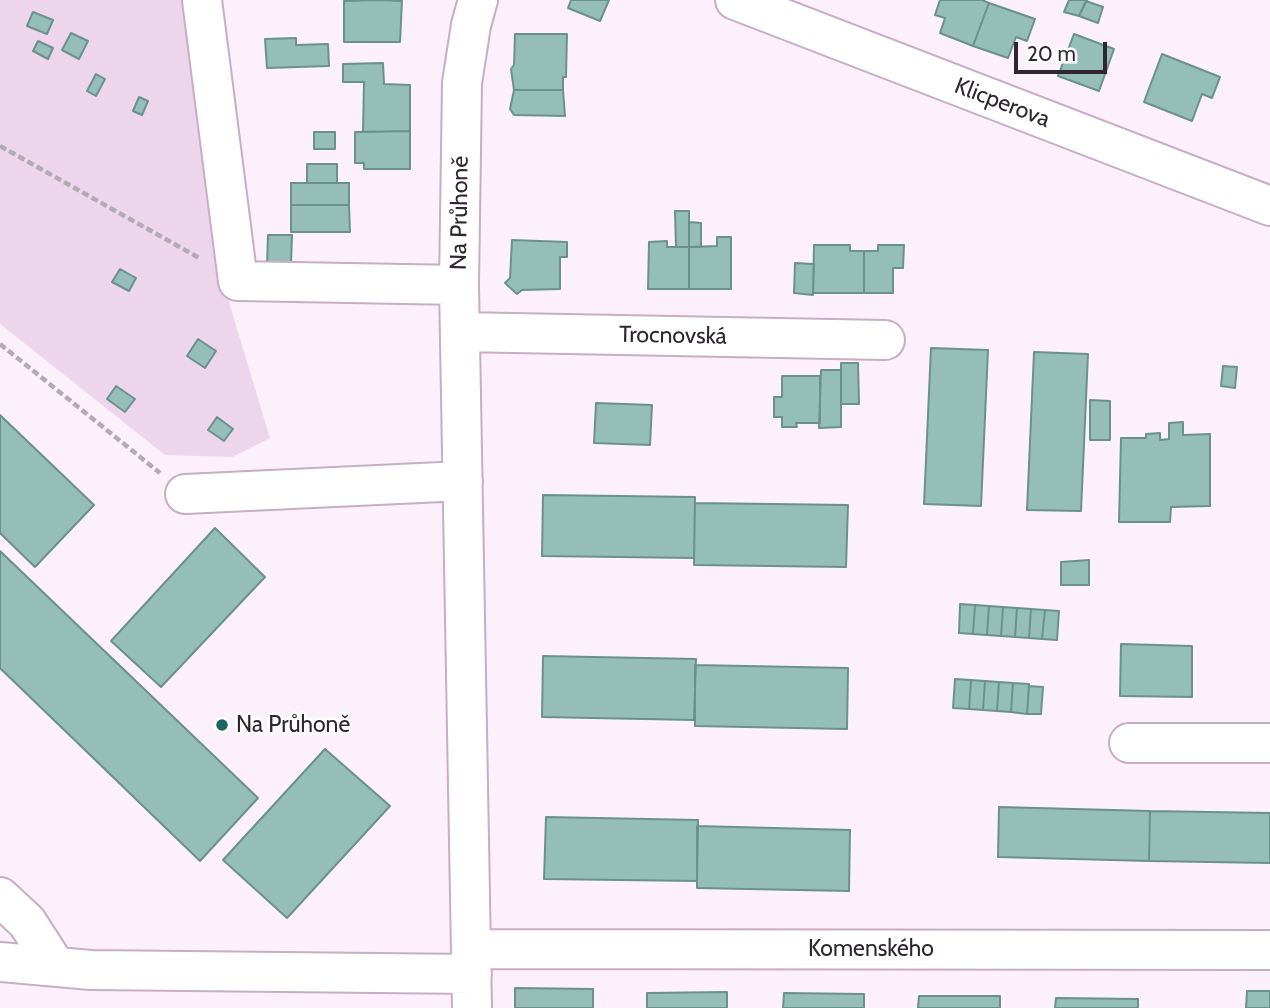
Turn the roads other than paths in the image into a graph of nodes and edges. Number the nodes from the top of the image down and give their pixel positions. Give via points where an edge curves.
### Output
1 (202, 0) edge
2 (478, 0) edge
3 (734, 0) edge
4 (1270, 206) edge
5 (459, 285) junction
6 (460, 332) junction
7 (885, 340) dead end
8 (463, 481) junction
9 (185, 494) road end
10 (1129, 743) dead end
11 (1270, 743) edge
12 (0, 897) edge
13 (1270, 950) edge
14 (0, 962) edge
15 (56, 967) junction
16 (472, 977) edge

1 - 5 street via 238,281
2 - 5 street, Na Průhoně via 462,83
3 - 4 street, Klicperova
5 - 6 street, Na Průhoně
6 - 7 street, Trocnovská
6 - 8 street, Na Průhoně
8 - 9 street
8 - 16 street, Na Průhoně
10 - 11 street
12 - 15 street via 27,922
13 - 16 street, Komenského
14 - 15 street
15 - 16 street

